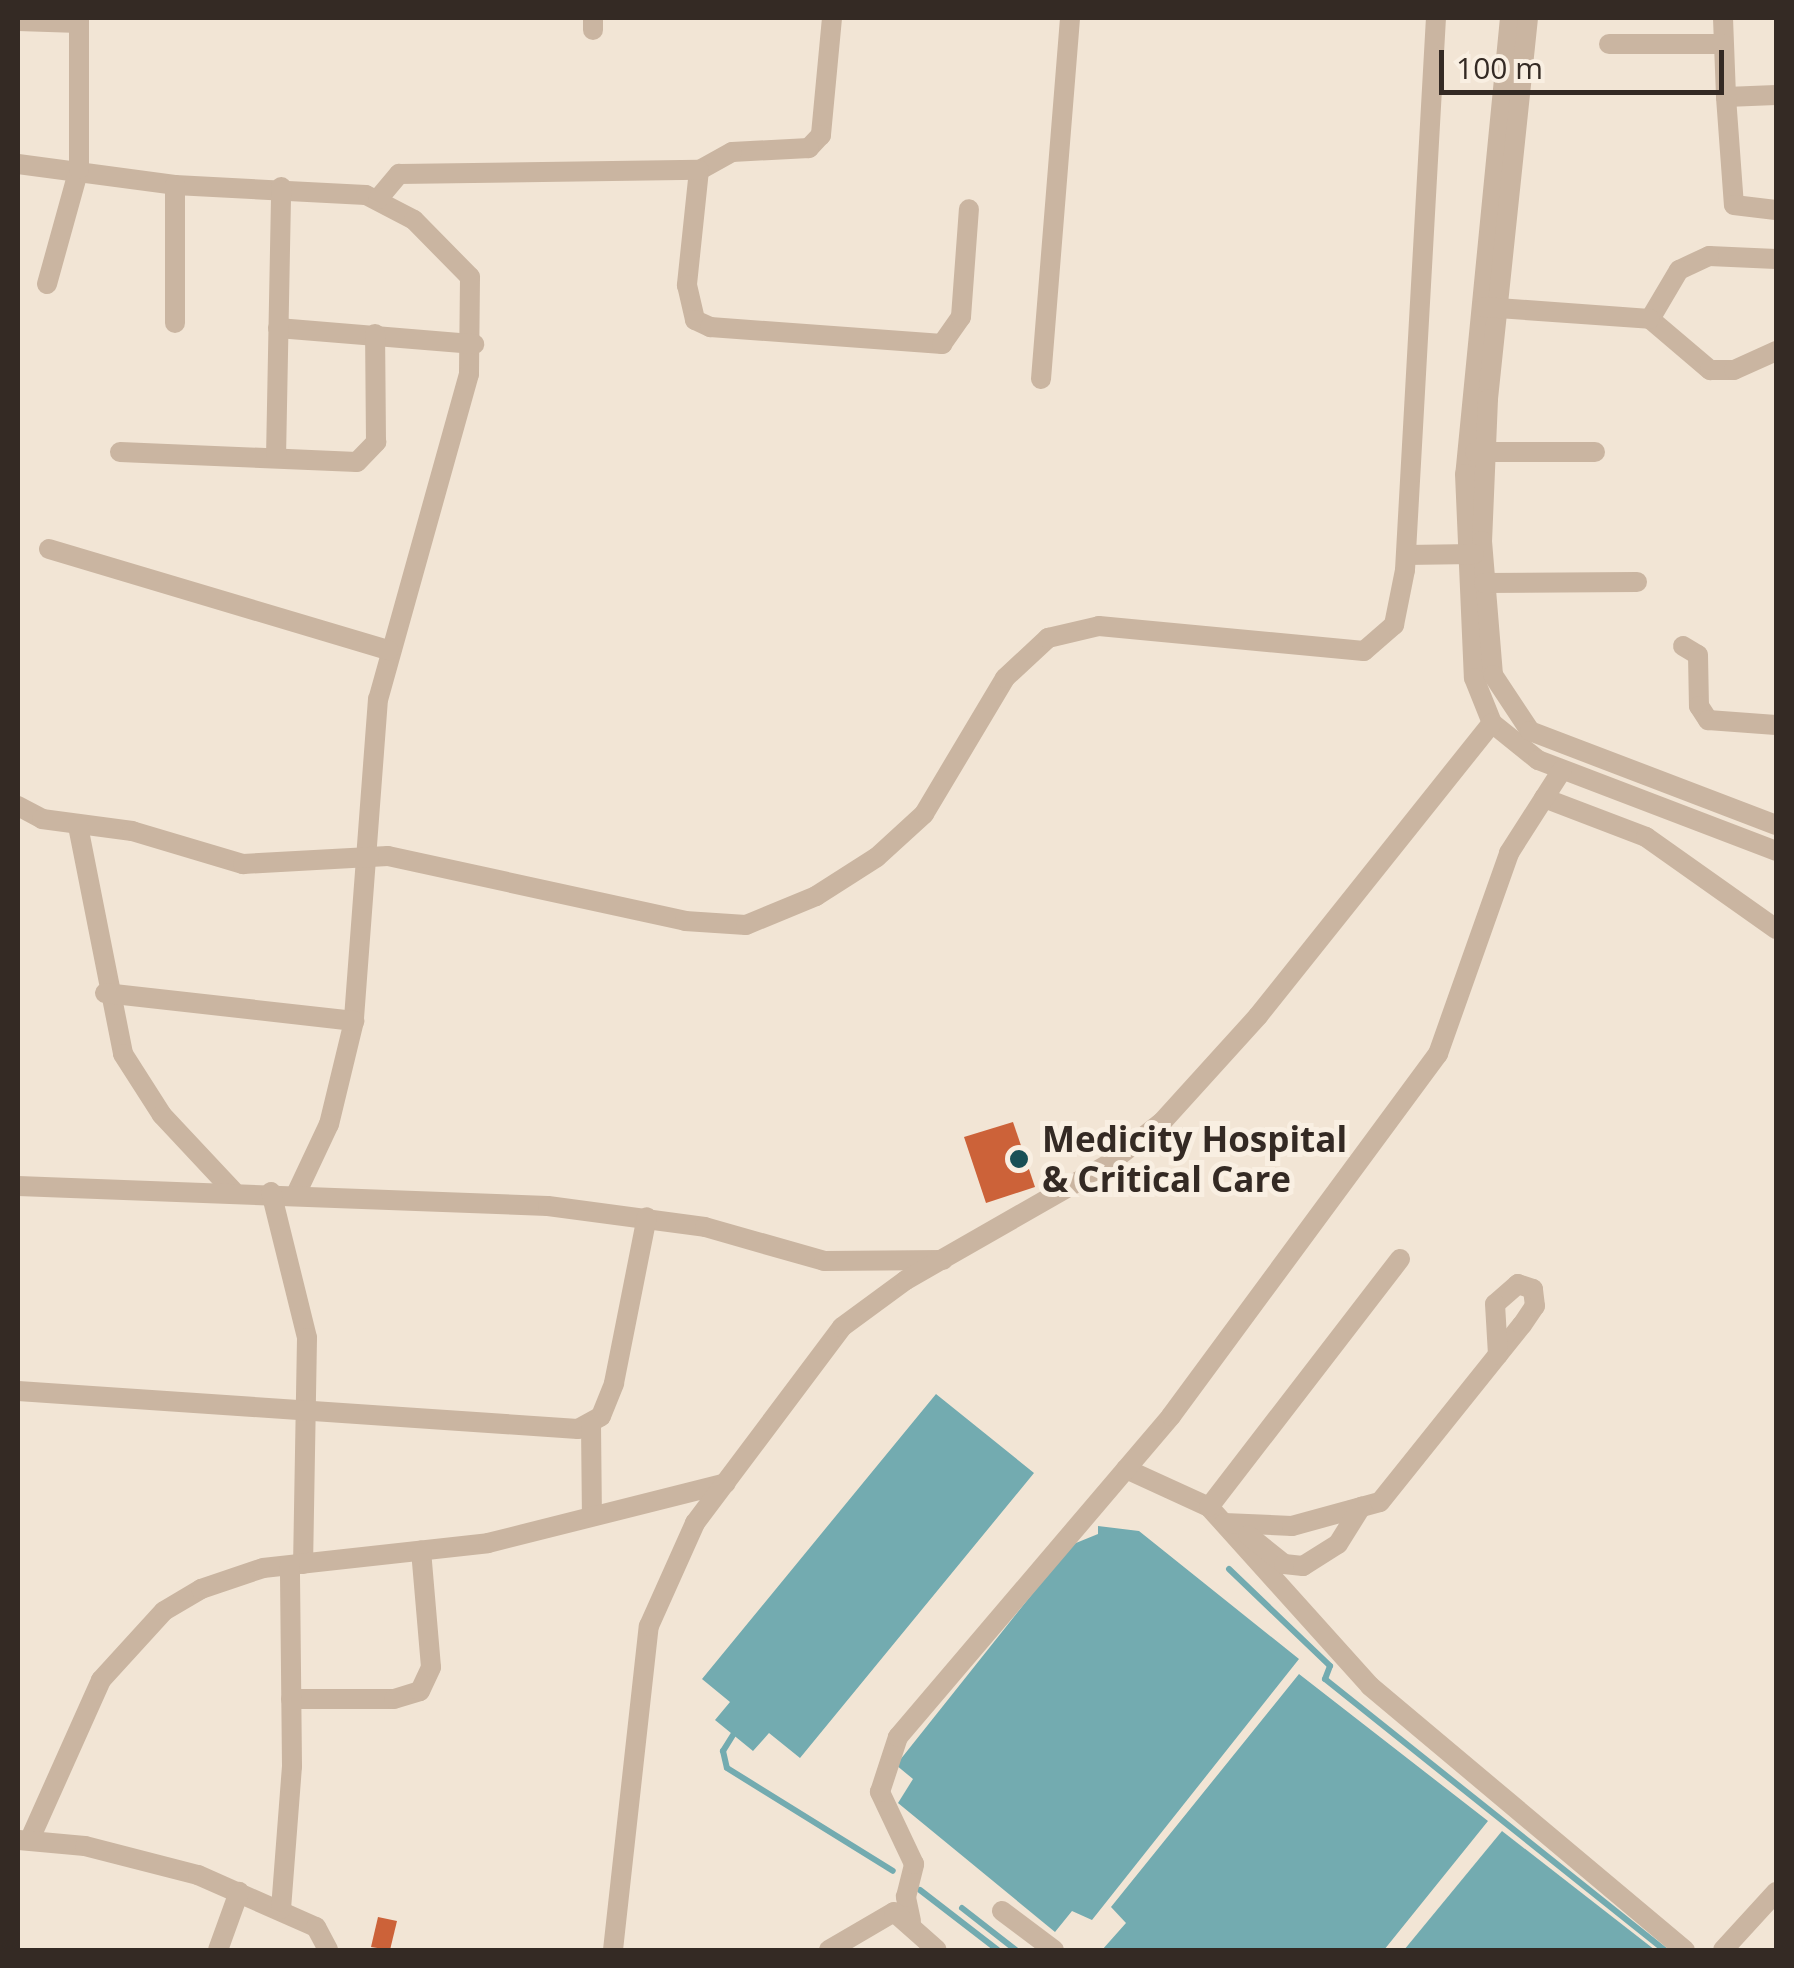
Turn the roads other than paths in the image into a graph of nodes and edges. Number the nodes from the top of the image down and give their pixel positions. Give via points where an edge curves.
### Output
1 (832, 18) edge
2 (1070, 18) edge
3 (1436, 18) edge
4 (1510, 18) edge
5 (1528, 18) edge
6 (1722, 18) edge
7 (79, 20) edge
8 (18, 21) edge
9 (1608, 44) dead end
10 (1724, 44) junction
11 (1776, 94) edge
12 (1726, 97) junction
13 (18, 164) edge
14 (79, 170) junction
15 (699, 170) junction
16 (175, 185) junction
17 (281, 186) junction
18 (378, 199) junction
19 (969, 209) dead end
20 (1776, 210) edge
21 (1776, 259) edge
22 (47, 284) dead end
23 (1490, 308) junction
24 (1650, 319) junction
25 (175, 323) dead end
26 (278, 328) junction
27 (375, 334) junction
28 (474, 344) junction
29 (1776, 351) edge
30 (1042, 379) dead end
31 (120, 452) dead end
32 (1476, 452) junction
33 (1595, 452) dead end
34 (276, 458) junction
35 (49, 549) dead end
36 (1473, 554) junction
37 (1406, 556) junction
38 (1637, 582) dead end
39 (1484, 583) junction
40 (1683, 646) dead end
41 (388, 650) junction
42 (1492, 723) junction
43 (1776, 725) edge
44 (1562, 770) junction
45 (1544, 798) junction
46 (18, 806) edge
47 (1776, 825) edge
48 (78, 826) junction
49 (1776, 851) edge
50 (366, 855) junction
51 (1776, 929) edge
52 (105, 993) junction
53 (354, 1021) junction
54 (18, 1186) edge
55 (233, 1191) junction
56 (271, 1192) junction
57 (296, 1194) junction
58 (646, 1217) junction
59 (1400, 1259) dead end
60 (951, 1260) junction
61 (1498, 1355) dead end
62 (18, 1391) edge
63 (312, 1406) junction
64 (591, 1425) junction
65 (1126, 1468) junction
66 (726, 1483) junction
67 (1209, 1507) junction
68 (1361, 1507) junction
69 (592, 1514) junction
70 (1224, 1524) junction
71 (421, 1550) junction
72 (296, 1565) junction
73 (291, 1698) junction
74 (24, 1840) edge
75 (239, 1892) junction
76 (1776, 1892) edge
77 (281, 1909) junction
78 (1002, 1911) dead end
79 (911, 1922) junction
80 (218, 1950) edge
81 (328, 1950) edge
82 (613, 1950) edge
83 (829, 1950) edge
84 (936, 1950) edge
85 (1054, 1950) edge
86 (1684, 1950) edge
87 (1723, 1950) edge

1 - 15 street via 821,134 809,148 732,152
2 - 30 street
3 - 37 street
4 - 23 street
5 - 23 street
6 - 10 street
7 - 8 street
7 - 14 street
9 - 10 street
10 - 12 street
11 - 12 street
12 - 20 street via 1734,205 1750,213
13 - 14 street
14 - 16 street
14 - 22 street
15 - 18 street via 399,174
15 - 19 street via 687,305 710,328 942,344 960,317
16 - 17 street
16 - 25 street
17 - 18 street
17 - 26 street
18 - 28 street via 464,264
21 - 24 street via 1709,256 1679,270
23 - 24 street
23 - 32 street
24 - 29 street via 1710,370 1734,370
26 - 27 street
26 - 34 street
27 - 28 street
27 - 34 street via 370,456 343,463
28 - 41 street
31 - 34 street
32 - 33 street
32 - 36 street
35 - 41 street
36 - 37 street
36 - 39 street
36 - 42 street via 1474,678
37 - 50 street via 1394,625 1364,651 1099,626 1048,638 1006,678 924,814 877,858 783,915 716,926
38 - 39 street
39 - 47 street via 1494,675 1530,731
40 - 43 street via 1698,654 1700,706 1708,720
41 - 50 street
42 - 44 street via 1508,742
42 - 60 street via 1258,1016 1162,1122
44 - 45 street
44 - 49 street
45 - 51 street via 1646,837
45 - 65 street via 1484,913 1438,1054
46 - 48 street
48 - 50 street via 132,830 243,864
48 - 52 street
50 - 53 street
52 - 53 street
52 - 55 street via 135,1076
53 - 57 street via 329,1124
54 - 55 street
55 - 56 street
56 - 57 street
56 - 63 street via 302,1302
57 - 58 street
58 - 60 street via 824,1261
58 - 64 street via 614,1383
59 - 67 street
60 - 66 street via 906,1280 842,1328
61 - 68 street via 1380,1502
62 - 63 street
63 - 64 street
63 - 72 street
64 - 69 street
65 - 67 street
65 - 79 street via 898,1738 880,1792 914,1864 906,1897
66 - 69 street
66 - 82 street via 682,1544 649,1626
67 - 70 street
68 - 70 street via 1292,1526
68 - 70 street via 1338,1544 1303,1566 1284,1564
69 - 71 street via 488,1543
70 - 86 street via 1370,1686
71 - 72 street
71 - 73 street via 431,1667 420,1691 394,1699
72 - 73 street
72 - 74 street via 201,1589 130,1642 76,1726
73 - 77 street
74 - 75 street via 142,1857
75 - 77 street
75 - 80 street
76 - 87 street
77 - 81 street via 316,1926
78 - 85 street
79 - 83 street via 883,1914
79 - 84 street

